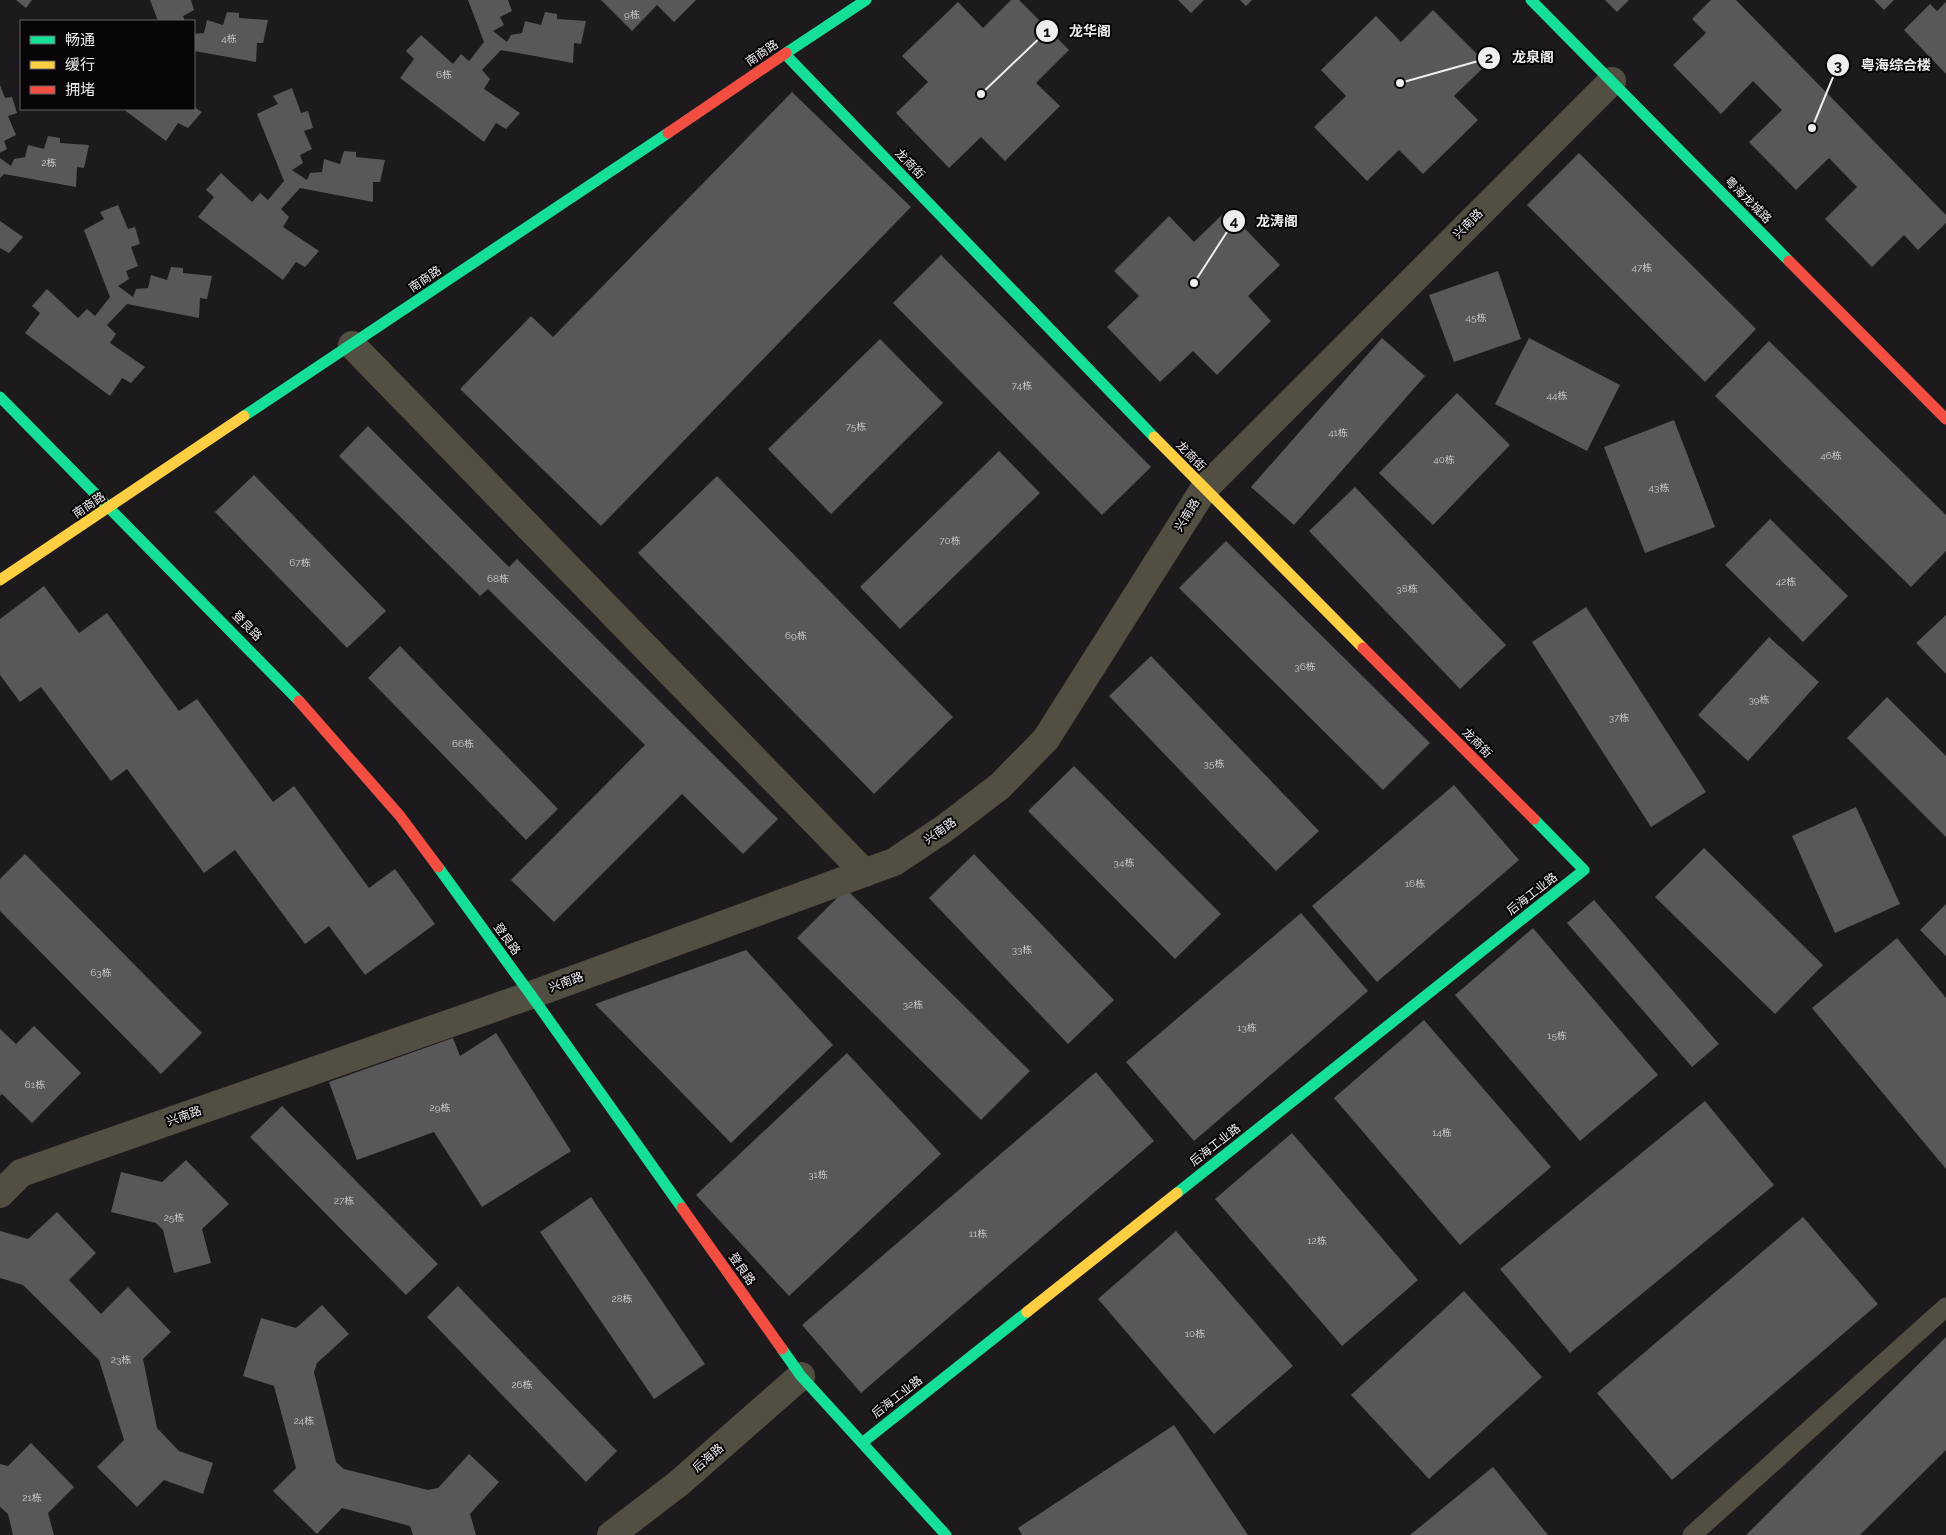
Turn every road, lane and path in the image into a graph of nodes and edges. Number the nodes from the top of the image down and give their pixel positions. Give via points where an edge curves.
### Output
1 (866, 0) edge
2 (1531, 0) edge
3 (785, 54) junction
4 (1612, 81) junction
5 (352, 345) junction
6 (0, 397) edge
7 (1946, 419) edge
8 (1204, 489) junction
9 (110, 507) junction
10 (0, 580) edge
11 (1584, 870) joint
12 (865, 872) junction
13 (531, 995) junction
14 (0, 1194) edge
15 (1946, 1307) edge
16 (801, 1376) junction
17 (862, 1443) junction
18 (611, 1535) edge
19 (946, 1535) edge
20 (1692, 1535) edge

1 - 3 street, 南商路
2 - 4 street, 粤海龙城路
3 - 5 street, 南商路
3 - 8 street, 龙商街
4 - 7 street, 粤海龙城路
4 - 8 street, 兴南路
5 - 9 street, 南商路
5 - 12 street
6 - 9 street, 登良路
8 - 11 street, 龙商街
8 - 12 street, 兴南路 via 1046,739 1000,786 945,828 894,862
9 - 10 street, 南商路
9 - 13 street, 登良路 via 286,686 400,816
11 - 17 street, 后海工业路
12 - 13 street, 兴南路
13 - 14 street, 兴南路 via 21,1173
13 - 16 street, 登良路
15 - 20 lane
16 - 17 street, 登良路
16 - 18 street, 后海路 via 679,1483
17 - 19 street, 登良路

